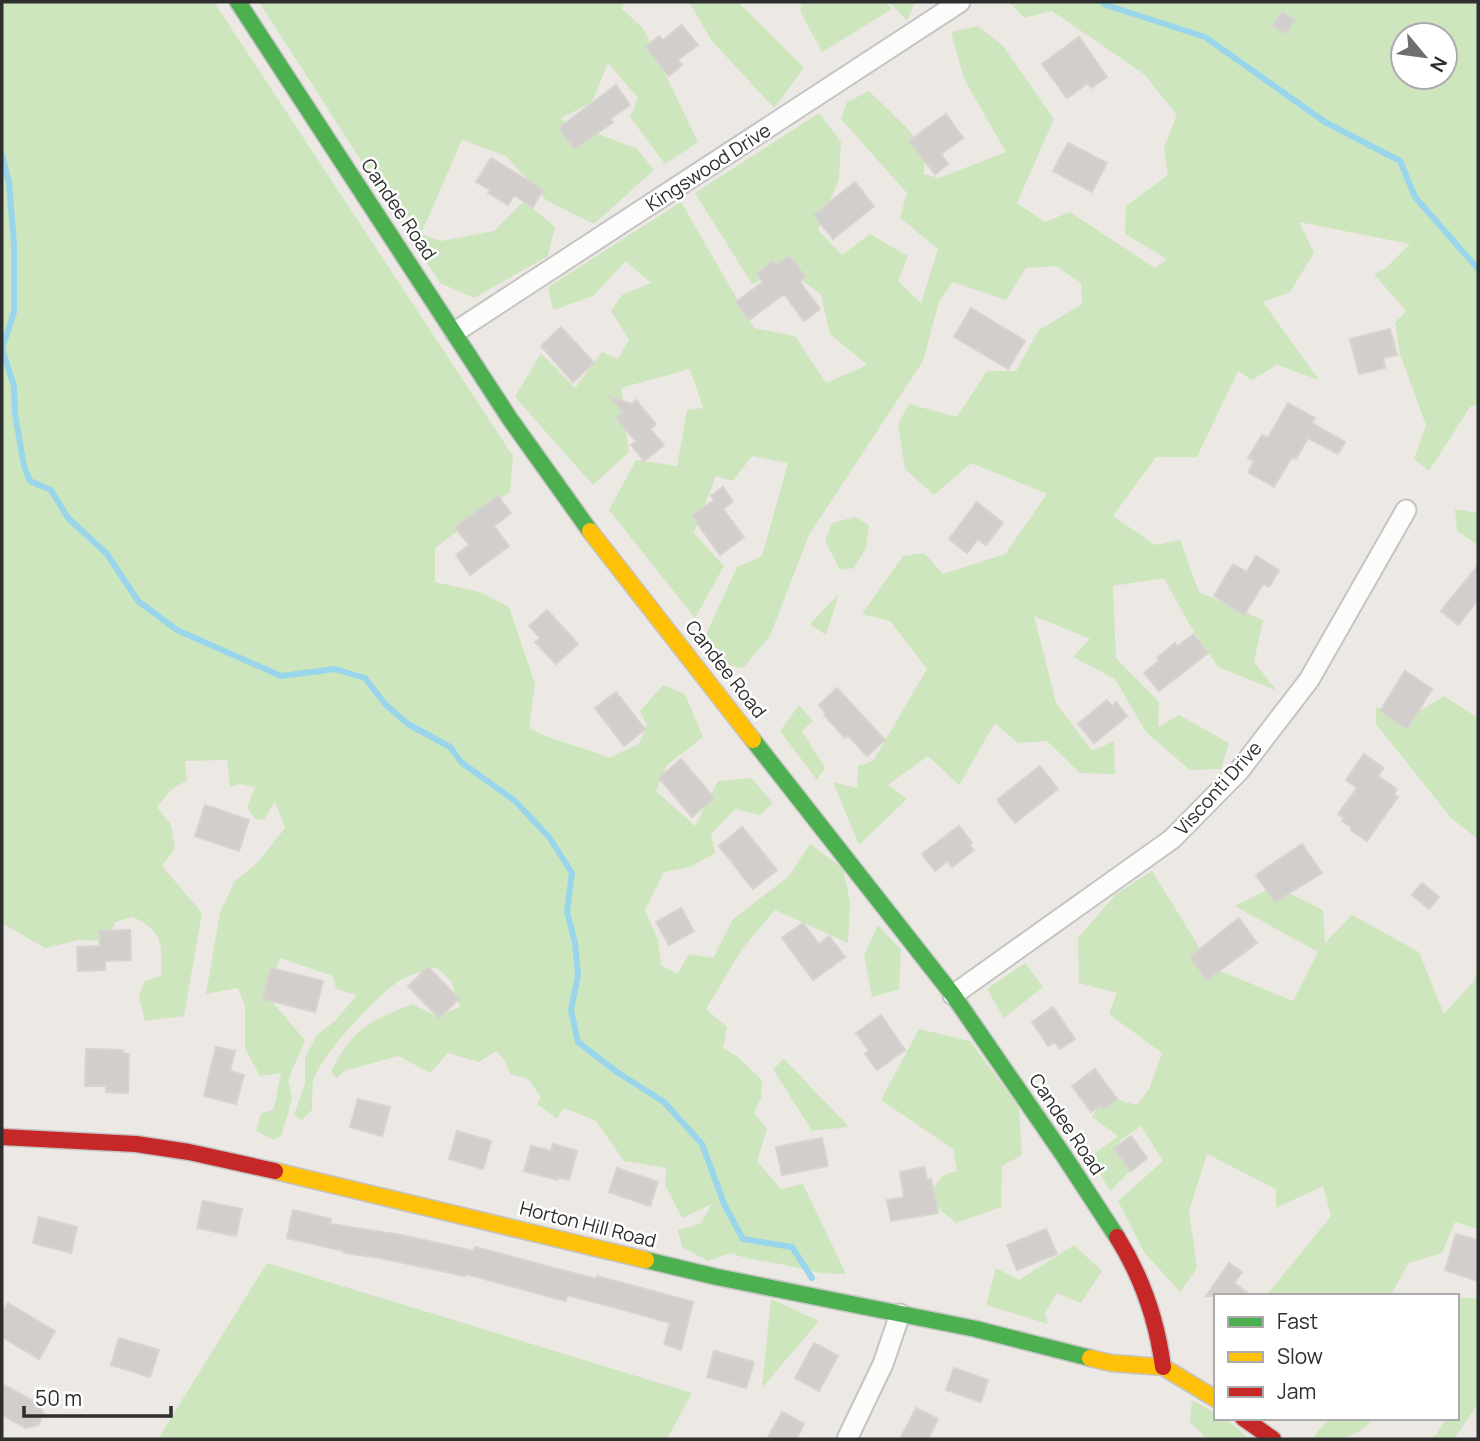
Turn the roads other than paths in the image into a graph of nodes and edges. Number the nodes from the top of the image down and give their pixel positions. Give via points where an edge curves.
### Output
1 (238, 2) edge
2 (960, 2) edge
3 (456, 332) junction
4 (1406, 510) dead end
5 (953, 995) junction
6 (2, 1137) edge
7 (900, 1314) junction
8 (1164, 1367) junction
9 (1214, 1398) edge
10 (1246, 1420) edge
11 (847, 1439) edge
12 (1273, 1439) edge

1 - 3 street, Candee Road
2 - 3 street, Kingswood Drive
3 - 5 street, Candee Road via 580,519
4 - 5 street, Visconti Drive via 1309,680 1239,771 1172,839
5 - 8 street, Candee Road via 1132,1261 1158,1331
6 - 7 street, Horton Hill Road via 113,1140 191,1152 717,1277
7 - 8 street, Horton Hill Road via 1111,1363
7 - 11 street via 883,1364
8 - 9 street
10 - 12 street

